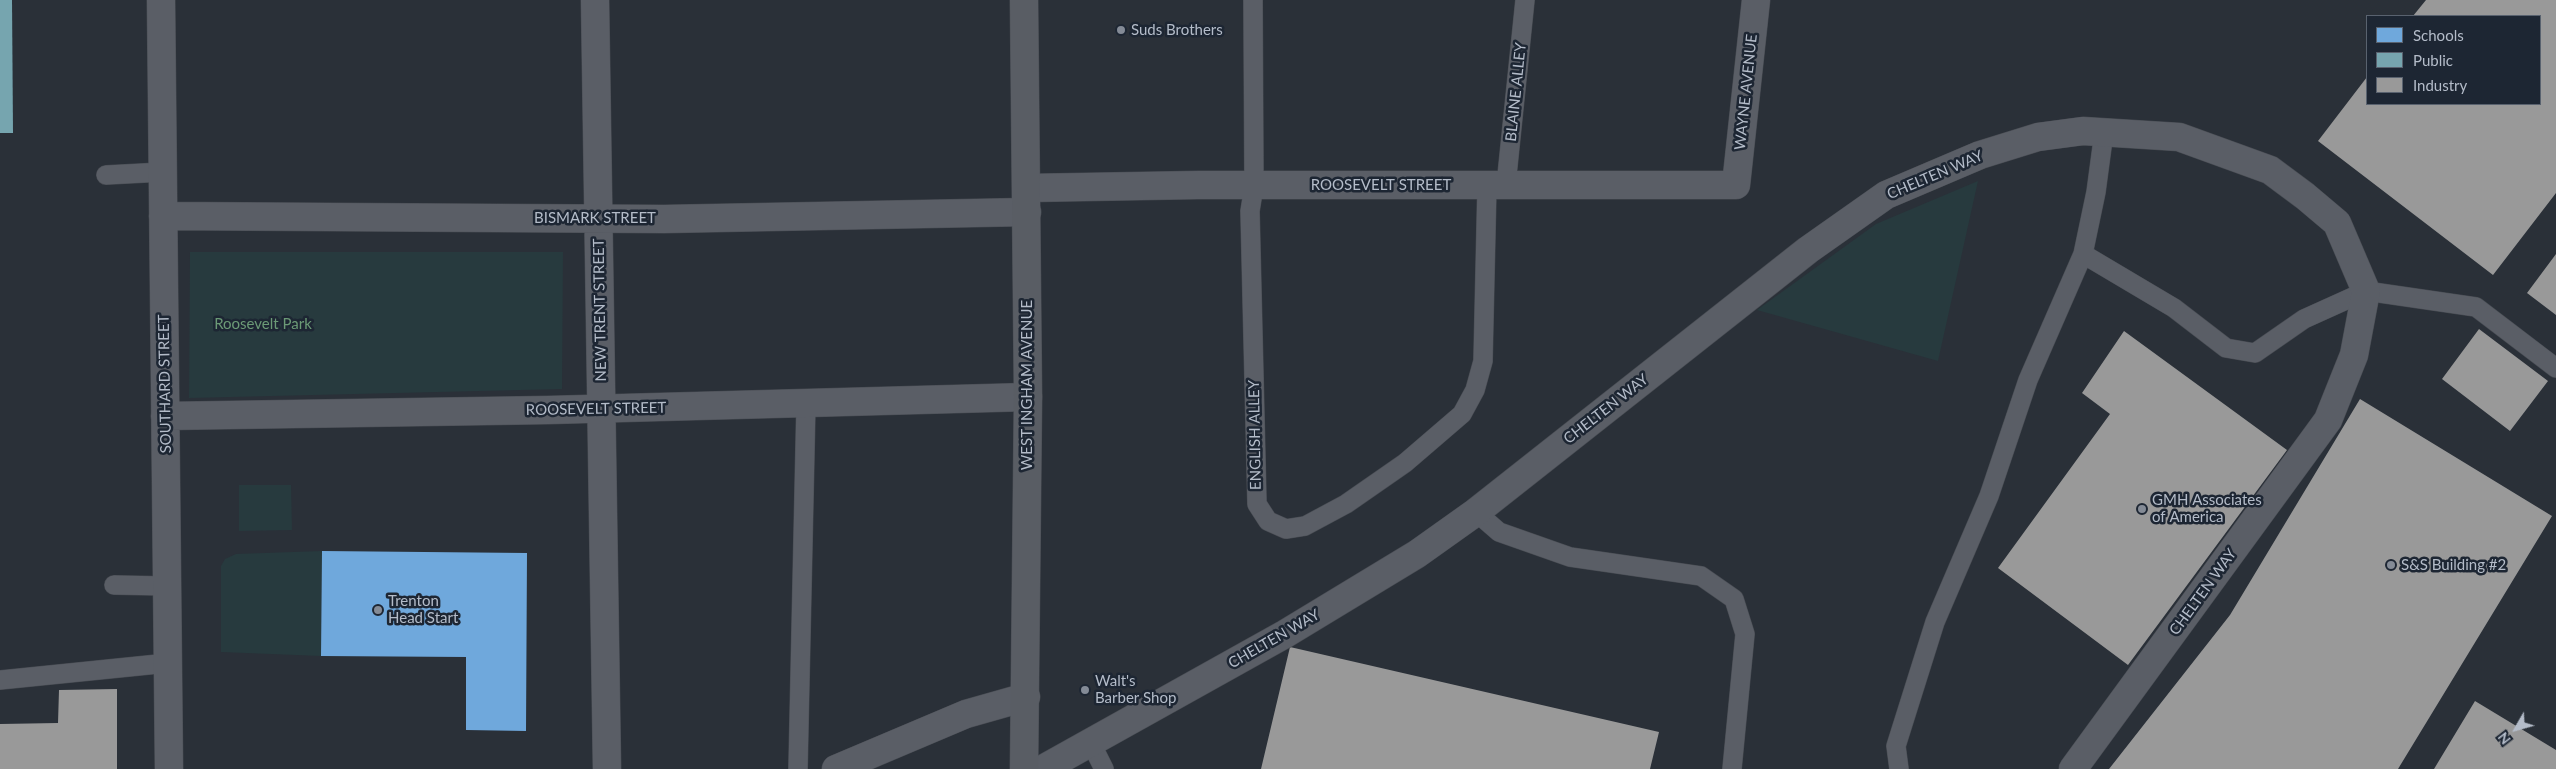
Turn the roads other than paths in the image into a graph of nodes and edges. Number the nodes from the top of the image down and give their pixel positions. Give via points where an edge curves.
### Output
1 (161, 0) edge
2 (595, 0) edge
3 (1024, 0) edge
4 (1253, 0) edge
5 (1525, 0) edge
6 (1756, 0) edge
7 (2104, 132) junction
8 (163, 172) junction
9 (106, 175) dead end
10 (1736, 184) joint
11 (1496, 185) junction
12 (1254, 186) junction
13 (1027, 200) junction
14 (164, 216) junction
15 (599, 218) junction
16 (2083, 254) junction
17 (2366, 291) junction
18 (2556, 368) edge
19 (1028, 397) junction
20 (806, 403) junction
21 (602, 409) junction
22 (165, 416) junction
23 (1476, 512) junction
24 (114, 585) dead end
25 (167, 586) junction
26 (168, 664) junction
27 (0, 680) edge
28 (1026, 697) junction
29 (1091, 742) junction
30 (169, 769) edge
31 (607, 769) edge
32 (798, 769) edge
33 (836, 769) edge
34 (1024, 769) edge
35 (1043, 769) edge
36 (1104, 769) edge
37 (1732, 769) edge
38 (1899, 769) edge
39 (2073, 769) edge

1 - 8 street, SOUTHARD STREET
2 - 15 street, NEW TRENT STREET
3 - 13 street, WEST INGHAM AVENUE
4 - 12 lane, ENGLISH ALLEY
5 - 11 lane, BLAINE ALLEY
6 - 10 street, WAYNE AVENUE
7 - 16 lane
7 - 17 street, CHELTEN WAY via 2179,137 2270,170 2337,224
7 - 23 street, CHELTEN WAY via 2084,131 2038,137 1980,155 1886,195 1808,250
8 - 9 lane
8 - 14 street, SOUTHARD STREET
10 - 11 street, ROOSEVELT STREET
11 - 12 street, ROOSEVELT STREET
11 - 12 lane, ENGLISH ALLEY via 1483,361 1476,390 1462,414 1405,463 1346,504 1305,526 1286,528 1268,521 1257,504 1250,211
12 - 13 street, ROOSEVELT STREET
13 - 15 street, BISMARK STREET
13 - 19 street, WEST INGHAM AVENUE
14 - 15 street, BISMARK STREET
14 - 22 street, SOUTHARD STREET
15 - 21 street, NEW TRENT STREET
16 - 17 lane via 2174,308 2226,348 2254,353 2304,319
16 - 38 lane via 2028,380 1989,496 1935,622 1896,746
17 - 18 lane via 2476,307
17 - 39 street, CHELTEN WAY via 2354,355 2328,420
19 - 20 street, ROOSEVELT STREET
19 - 28 street, WEST INGHAM AVENUE
20 - 21 street, ROOSEVELT STREET
20 - 32 lane
21 - 22 street, ROOSEVELT STREET
21 - 31 street, NEW TRENT STREET
22 - 25 street, SOUTHARD STREET
23 - 29 street, CHELTEN WAY via 1416,554 1285,634
23 - 37 lane via 1499,532 1570,557 1701,576 1734,599 1745,634
24 - 25 lane
25 - 26 street, SOUTHARD STREET
26 - 27 lane
26 - 30 street, SOUTHARD STREET
28 - 33 street via 966,714
28 - 34 street, WEST INGHAM AVENUE
29 - 35 street, CHELTEN WAY
29 - 36 lane

